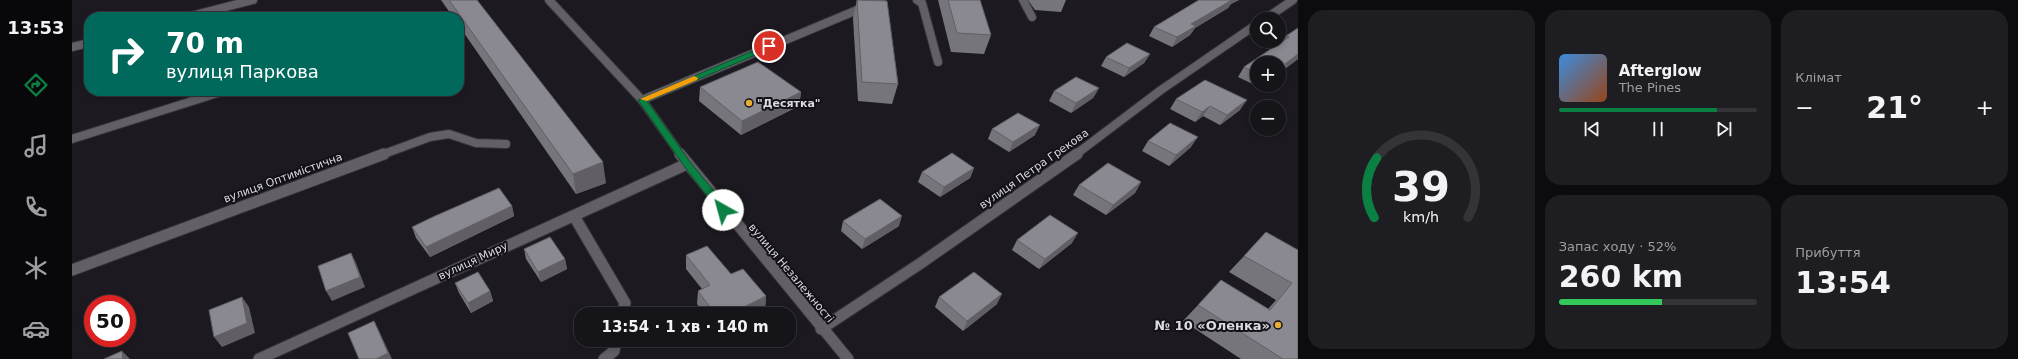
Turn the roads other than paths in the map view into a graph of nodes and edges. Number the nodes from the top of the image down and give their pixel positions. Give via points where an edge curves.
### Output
1 (252, 0) edge
2 (549, 0) edge
3 (881, 0) edge
4 (917, 0) edge
5 (1023, 0) edge
6 (1293, 0) edge
7 (206, 12) edge
8 (1275, 12) edge
9 (1032, 17) dead end
10 (1250, 29) edge
11 (84, 44) edge
12 (72, 47) edge
13 (938, 62) dead end
14 (208, 96) edge
15 (642, 100) junction
16 (72, 139) edge
17 (506, 144) dead end
18 (687, 164) junction
19 (574, 216) junction
20 (72, 270) edge
21 (624, 307) edge
22 (821, 329) junction
23 (615, 347) edge
24 (259, 359) edge
25 (604, 359) edge
26 (848, 359) edge

1 - 7 street
2 - 15 street, вулиця Незалежності
3 - 15 street
4 - 13 street via 922,3
5 - 9 street
6 - 8 street
10 - 22 street, вулиця Петра Грекова via 1161,90 1068,161
11 - 12 street
14 - 16 street
15 - 18 street, вулиця Незалежності
17 - 20 street, вулиця Оптимістична via 476,143 449,134 430,137
18 - 19 street, вулиця Миру
18 - 22 street, вулиця Незалежності
19 - 21 street via 625,303
19 - 24 street, вулиця Миру
22 - 26 street, вулиця Незалежності
23 - 25 street

